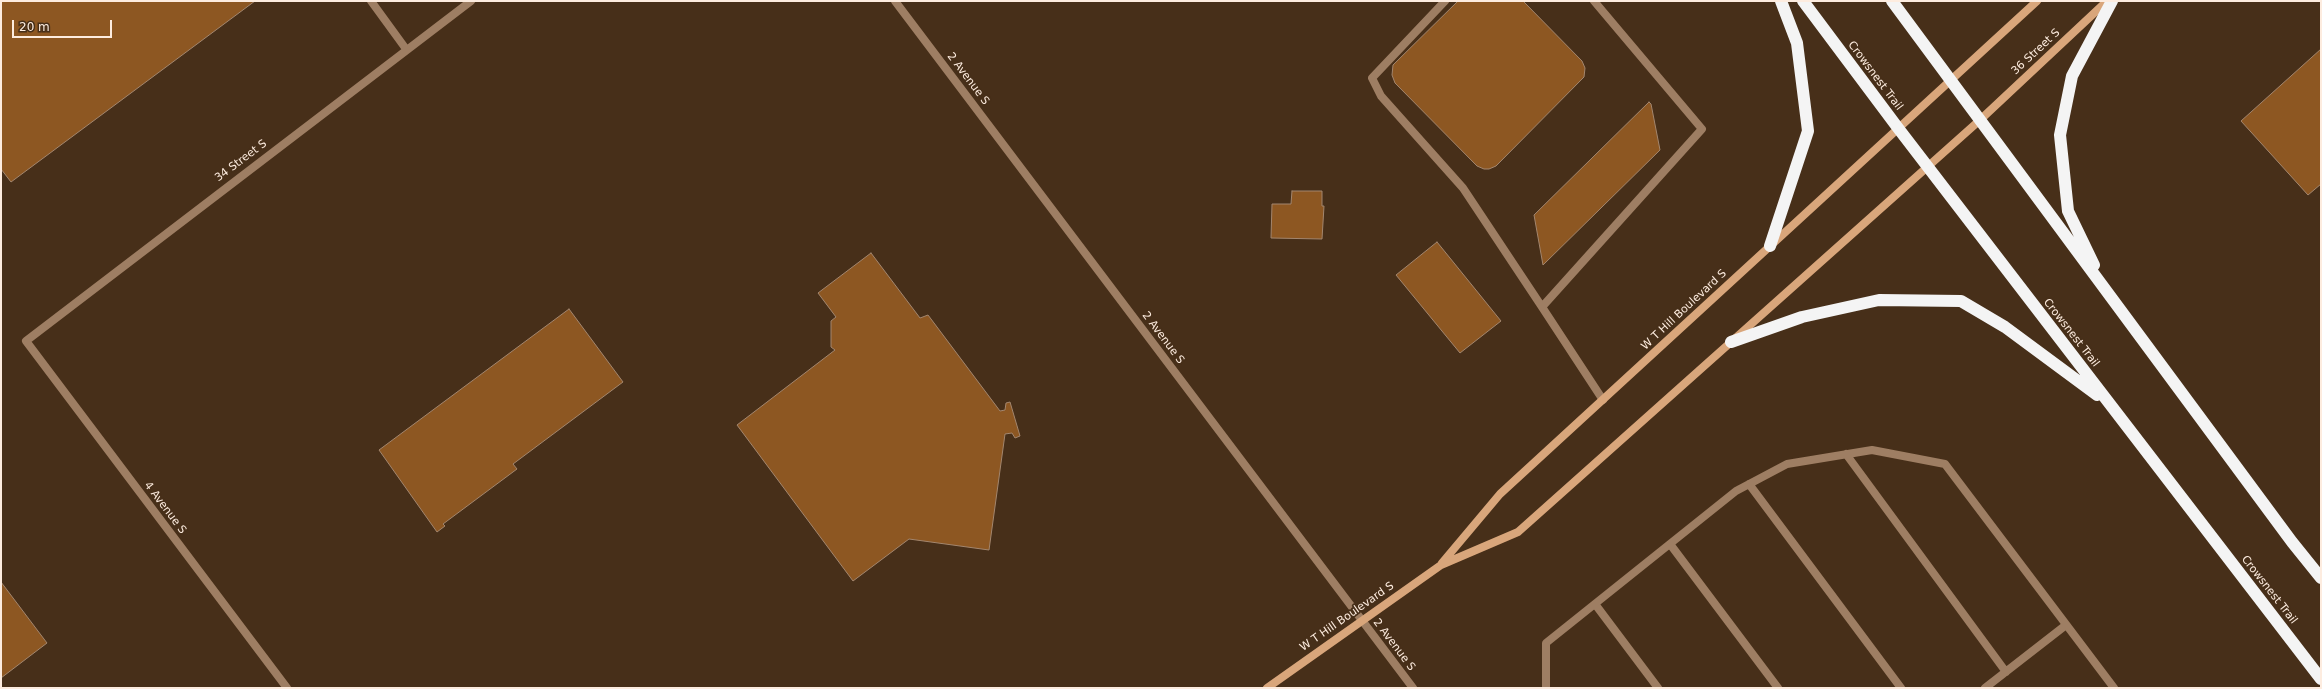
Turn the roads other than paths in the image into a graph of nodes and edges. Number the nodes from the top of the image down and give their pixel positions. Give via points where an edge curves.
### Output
1 (371, 1) edge
2 (471, 1) edge
3 (895, 1) edge
4 (1445, 1) edge
5 (1594, 1) edge
6 (1781, 1) edge
7 (1803, 1) edge
8 (1892, 1) edge
9 (2037, 1) edge
10 (2107, 1) edge
11 (2112, 1) edge
12 (406, 49) junction
13 (1952, 81) junction
14 (1980, 120) junction
15 (1898, 128) junction
16 (1928, 167) junction
17 (1770, 246) junction
18 (2108, 293) junction
19 (1542, 307) junction
20 (26, 340) joint
21 (1731, 342) junction
22 (1603, 400) junction
23 (2110, 404) junction
24 (1846, 454) junction
25 (1749, 484) junction
26 (1670, 544) junction
27 (1440, 565) junction
28 (2321, 578) edge
29 (1595, 604) junction
30 (1362, 620) junction
31 (2066, 625) junction
32 (2006, 672) junction
33 (2321, 679) edge
34 (287, 688) edge
35 (1267, 688) edge
36 (1413, 688) edge
37 (1546, 688) edge
38 (1658, 688) edge
39 (1778, 688) edge
40 (1901, 688) edge
41 (1985, 688) edge
42 (2114, 688) edge

1 - 12 street
2 - 12 street, 34 Street S
3 - 30 street, 2 Avenue S
4 - 19 street via 1372,78 1381,96 1463,188
5 - 19 street via 1702,129
6 - 17 highway via 1797,43 1808,131
7 - 15 highway, Crowsnest Trail
8 - 13 highway
9 - 13 street
10 - 14 street, 36 Street S
11 - 18 highway via 2072,76 2060,135 2068,211
12 - 20 street, 34 Street S
13 - 14 highway
13 - 15 street, W T Hill Boulevard S
14 - 16 street, 36 Street S
14 - 18 highway
15 - 16 highway, Crowsnest Trail
15 - 17 street, W T Hill Boulevard S
16 - 21 street, W T Hill Boulevard S
16 - 23 highway, Crowsnest Trail
17 - 22 street, W T Hill Boulevard S
18 - 28 highway
19 - 22 street
20 - 34 street, 4 Avenue S
21 - 23 highway via 1802,316 1879,300 1961,301 2005,327
21 - 27 street, W T Hill Boulevard S via 1518,532
22 - 27 street, W T Hill Boulevard S via 1500,494
23 - 33 highway, Crowsnest Trail
24 - 25 street via 1787,464
24 - 31 street via 1872,450 1945,464
24 - 32 street
25 - 26 street via 1736,491
25 - 40 street
26 - 29 street
26 - 39 street
27 - 30 street, W T Hill Boulevard S
29 - 37 street via 1546,642
29 - 38 street
30 - 35 street, W T Hill Boulevard S
30 - 36 street, 2 Avenue S
31 - 32 street
31 - 42 street
32 - 41 street

